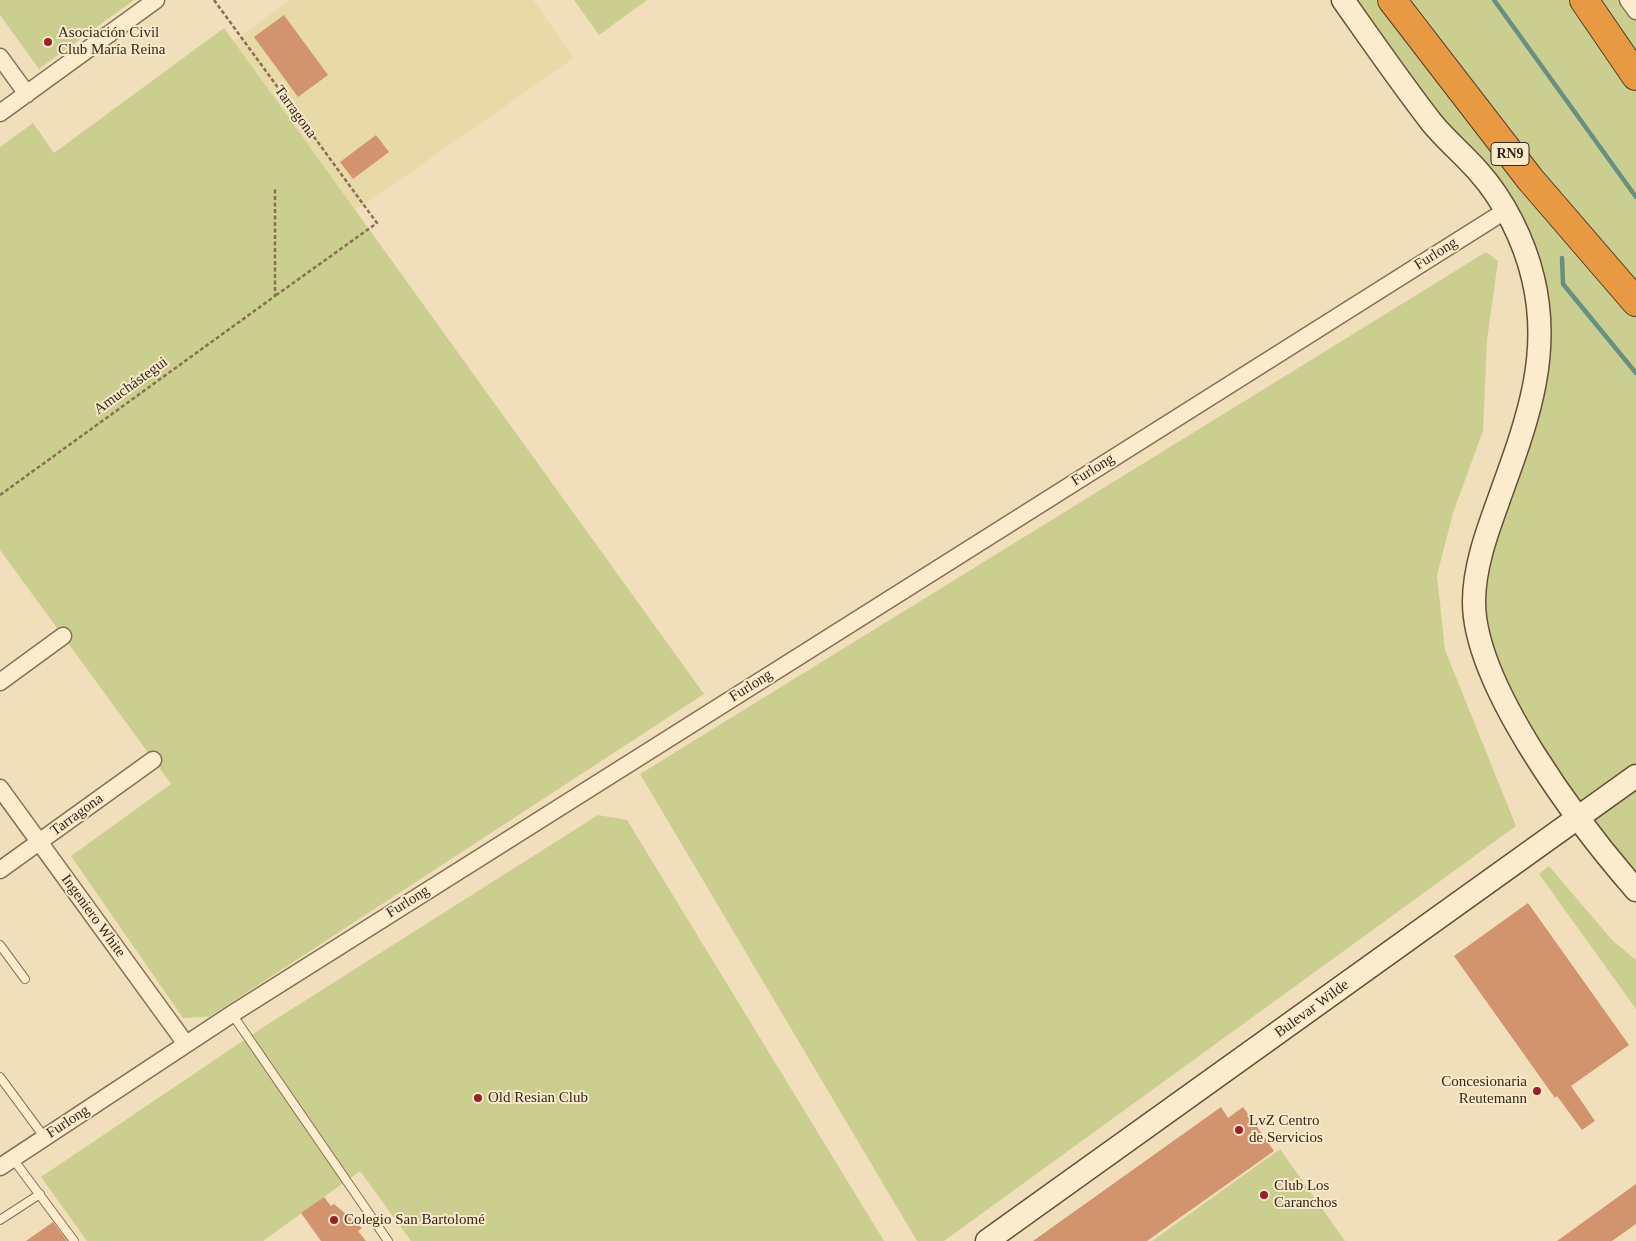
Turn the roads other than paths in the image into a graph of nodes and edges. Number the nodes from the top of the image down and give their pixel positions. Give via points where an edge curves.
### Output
1 (156, 0) edge
2 (1343, 0) edge
3 (1392, 0) edge
4 (1584, 0) edge
5 (1628, 0) edge
6 (1636, 12) edge
7 (0, 57) edge
8 (1636, 76) edge
9 (27, 94) junction
10 (0, 113) edge
11 (1505, 210) junction
12 (1636, 302) edge
13 (63, 636) dead end
14 (0, 682) edge
15 (153, 760) dead end
16 (1636, 776) edge
17 (0, 788) edge
18 (1579, 818) junction
19 (39, 842) junction
20 (0, 870) edge
21 (1636, 890) edge
22 (0, 945) edge
23 (25, 979) dead end
24 (232, 1014) junction
25 (186, 1044) junction
26 (0, 1077) edge
27 (45, 1138) junction
28 (7, 1163) edge
29 (40, 1194) junction
30 (0, 1220) edge
31 (74, 1241) edge
32 (388, 1241) edge
33 (987, 1241) edge

1 - 9 street
2 - 11 street via 1418,106 1479,172
3 - 12 highway, RN9 via 1530,179
4 - 8 highway
5 - 6 street
7 - 9 street
9 - 10 street
11 - 18 street via 1522,242 1533,278 1542,330 1538,376 1483,547 1474,604 1480,641 1495,684 1516,724
11 - 24 street, Furlong
13 - 14 street
15 - 19 street, Tarragona
16 - 18 street, Bulevar Wilde
17 - 19 street, Ingeniero White
18 - 21 street
18 - 33 street, Bulevar Wilde
19 - 20 street, Tarragona
19 - 25 street, Ingeniero White
22 - 23 lane
24 - 25 street, Furlong
24 - 32 lane
25 - 27 street, Furlong
26 - 27 lane
27 - 28 street, Furlong
28 - 29 lane
29 - 30 lane
29 - 31 lane

